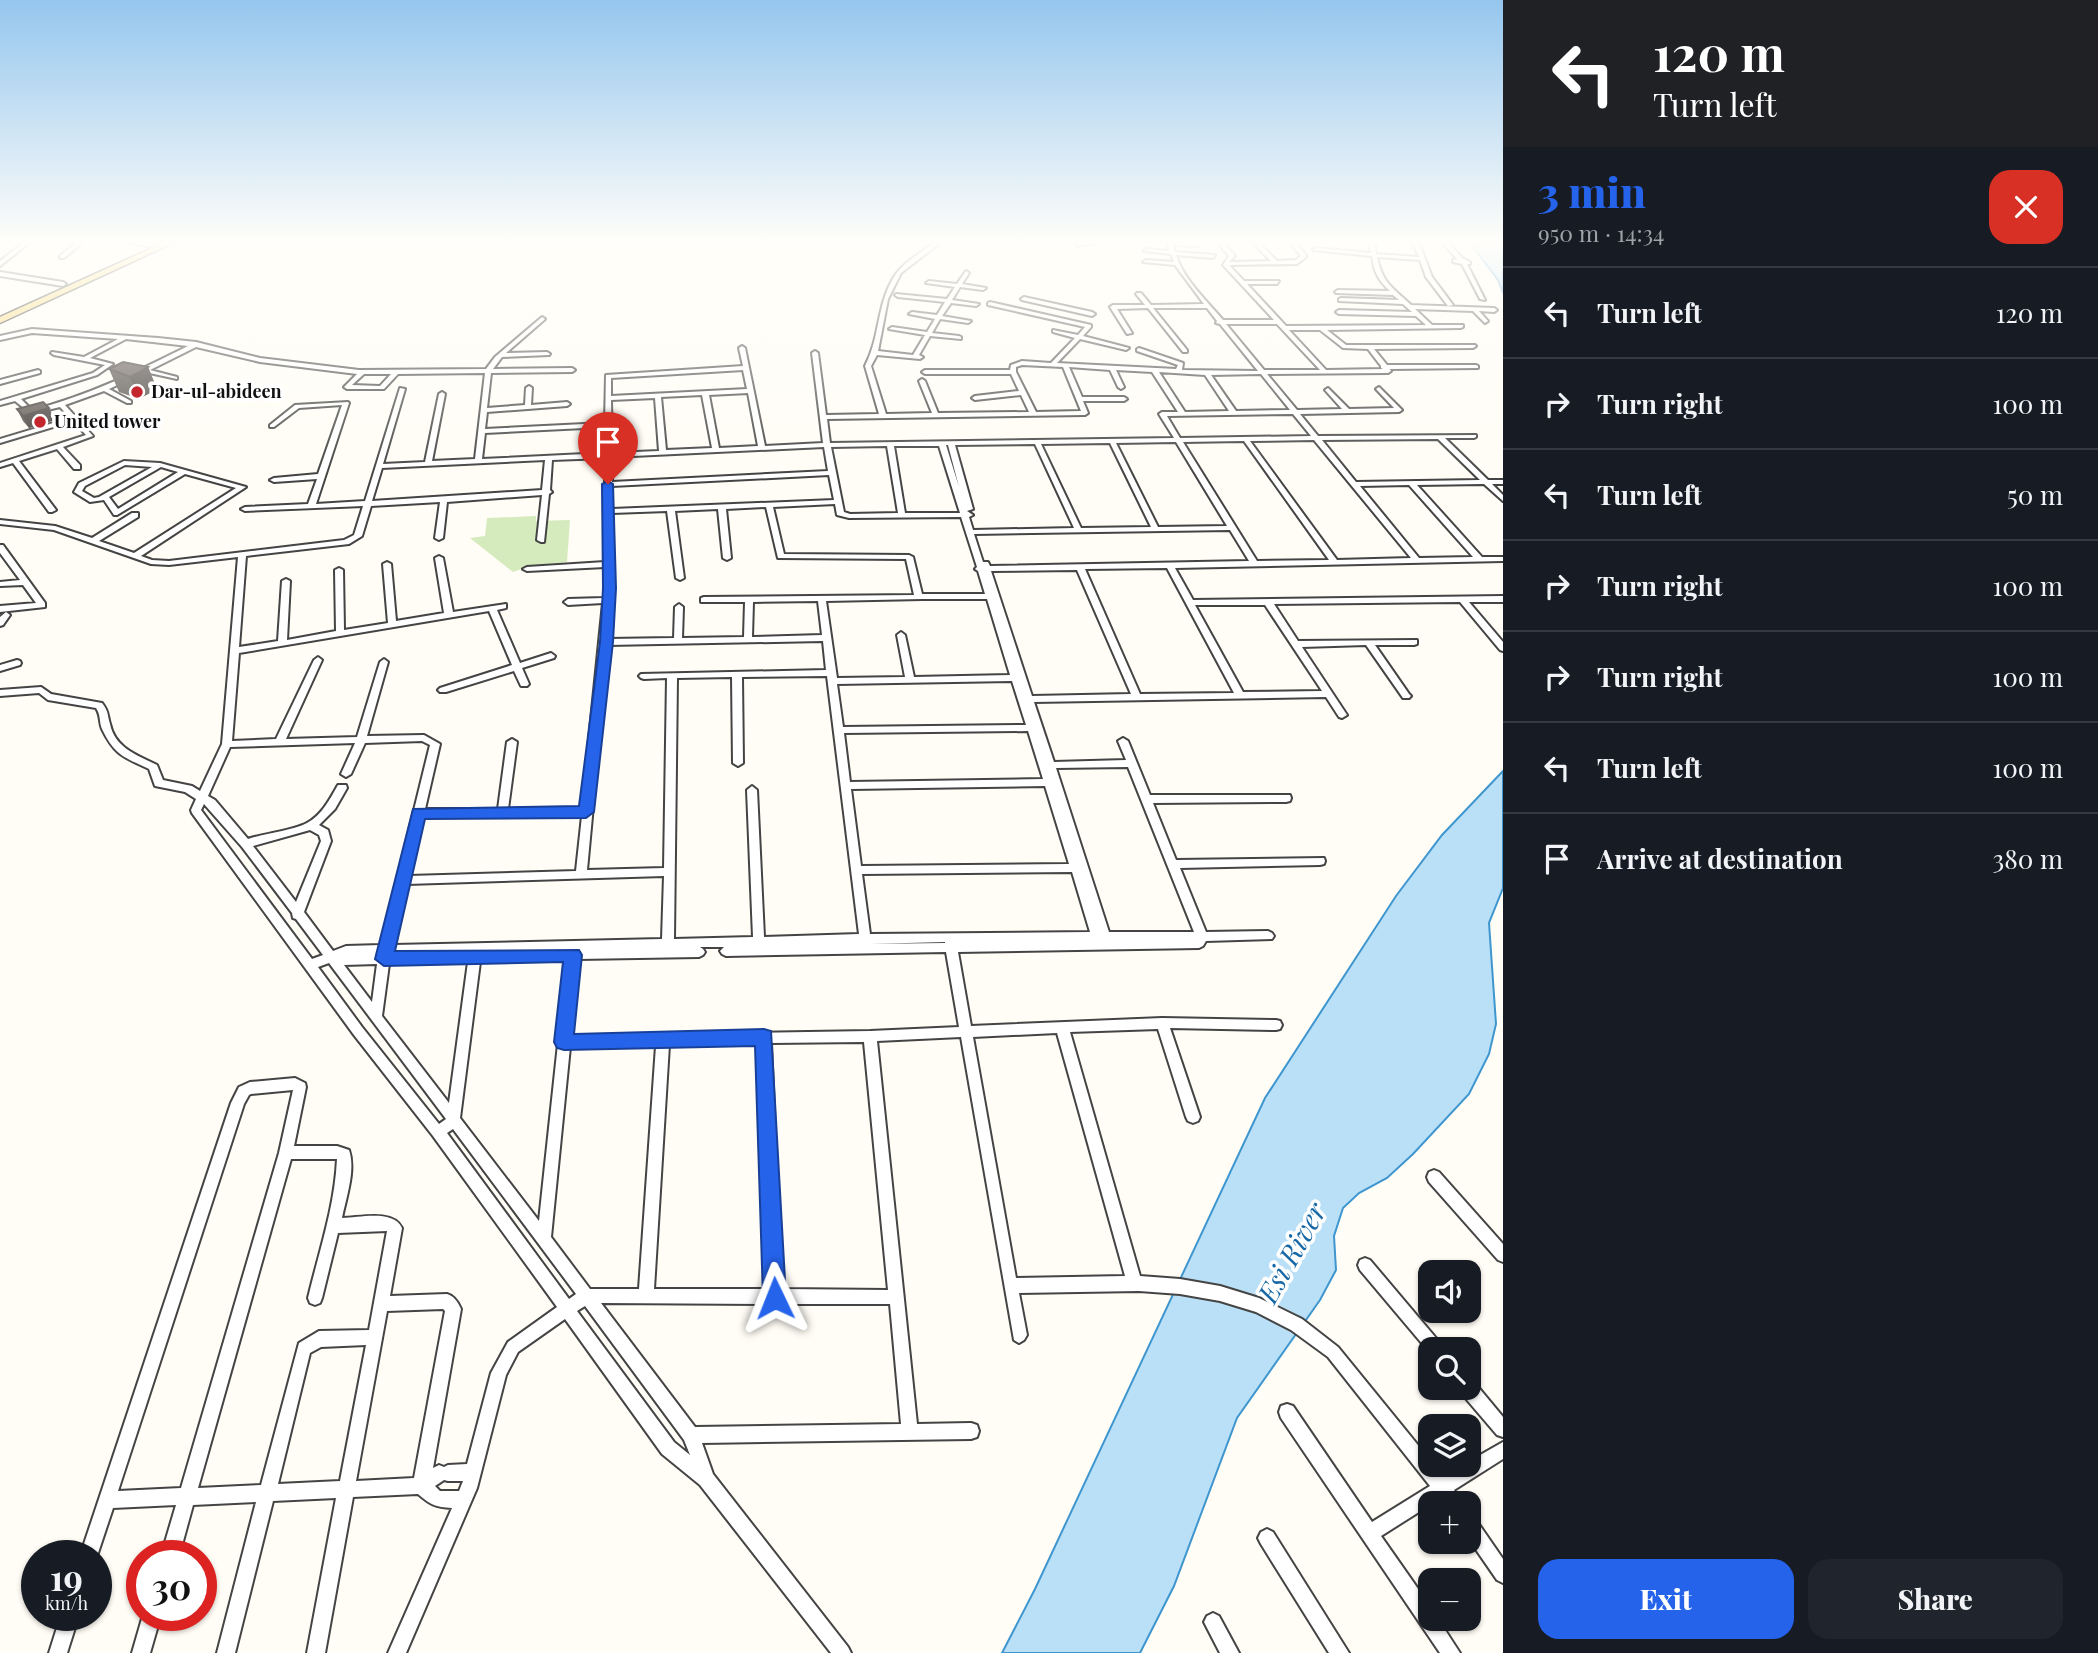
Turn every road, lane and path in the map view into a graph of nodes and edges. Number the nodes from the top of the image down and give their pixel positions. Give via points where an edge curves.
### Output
1 (540, 320) edge
2 (881, 320) edge
3 (937, 320) edge
4 (962, 320) edge
5 (1064, 320) edge
6 (1121, 320) edge
7 (1160, 320) edge
8 (1276, 320) edge
9 (1424, 320) edge
10 (968, 321) dead end
11 (1217, 322) joint
12 (1281, 325) junction
13 (1461, 326) dead end
14 (1431, 327) junction
15 (1321, 328) junction
16 (892, 329) dead end
17 (1055, 331) dead end
18 (1129, 333) dead end
19 (929, 334) junction
20 (1079, 336) junction
21 (0, 338) edge
22 (124, 338) junction
23 (959, 338) dead end
24 (196, 344) junction
25 (1473, 346) dead end
26 (1370, 347) junction
27 (742, 348) dead end
28 (1126, 348) dead end
29 (1139, 350) dead end
30 (1185, 351) dead end
31 (54, 353) dead end
32 (815, 353) dead end
33 (875, 353) junction
34 (547, 354) dead end
35 (501, 355) junction
36 (86, 358) junction
37 (1053, 363) junction
38 (1065, 365) junction
39 (1476, 367) dead end
40 (745, 368) junction
41 (1112, 368) junction
42 (1386, 368) junction
43 (1322, 369) junction
44 (143, 370) junction
45 (488, 370) junction
46 (572, 370) dead end
47 (1258, 370) junction
48 (1155, 371) junction
49 (1176, 371) junction
50 (38, 372) dead end
51 (396, 372) junction
52 (925, 372) dead end
53 (1013, 372) junction
54 (367, 373) junction
55 (1207, 373) junction
56 (175, 379) dead end
57 (922, 381) dead end
58 (0, 382) edge
59 (129, 384) edge
60 (1121, 387) dead end
61 (529, 388) dead end
62 (402, 389) dead end
63 (1379, 389) dead end
64 (1328, 390) dead end
65 (111, 391) junction
66 (751, 391) junction
67 (705, 392) junction
68 (1023, 393) junction
69 (442, 394) dead end
70 (658, 395) junction
71 (16, 398) junction
72 (608, 398) junction
73 (975, 398) dead end
74 (1081, 399) junction
75 (1124, 399) dead end
76 (2, 400) edge
77 (129, 402) dead end
78 (61, 404) junction
79 (568, 404) dead end
80 (528, 407) junction
81 (484, 410) junction
82 (1348, 412) junction
83 (1234, 413) junction
84 (1293, 413) junction
85 (1183, 414) junction
86 (1034, 415) junction
87 (883, 416) junction
88 (936, 416) junction
89 (825, 417) junction
90 (75, 418) junction
91 (608, 425) junction
92 (272, 426) dead end
93 (481, 431) junction
94 (1474, 436) dead end
95 (1440, 437) junction
96 (1315, 439) junction
97 (1178, 440) junction
98 (1246, 440) junction
99 (0, 441) edge
100 (1112, 441) junction
101 (1037, 442) junction
102 (946, 444) junction
103 (827, 445) junction
104 (890, 445) junction
105 (58, 446) junction
106 (762, 447) junction
107 (716, 449) junction
108 (663, 452) junction
109 (607, 456) junction
110 (549, 458) junction
111 (14, 460) junction
112 (478, 461) junction
113 (428, 463) junction
114 (0, 465) edge
115 (160, 465) junction
116 (379, 466) junction
117 (77, 467) dead end
118 (184, 471) junction
119 (833, 472) junction
120 (322, 476) junction
121 (274, 480) dead end
122 (1503, 482) edge
123 (1411, 483) junction
124 (1488, 483) junction
125 (608, 484) junction
126 (1354, 484) junction
127 (548, 492) junction
128 (105, 496) junction
129 (1503, 499) edge
130 (444, 500) junction
131 (839, 502) junction
132 (369, 504) junction
133 (769, 505) junction
134 (312, 507) junction
135 (722, 507) junction
136 (246, 509) dead end
137 (671, 509) junction
138 (52, 510) dead end
139 (610, 512) junction
140 (135, 515) dead end
141 (967, 515) junction
142 (902, 516) junction
143 (0, 522) edge
144 (1231, 528) junction
145 (1156, 530) junction
146 (1079, 531) junction
147 (972, 532) junction
148 (439, 538) dead end
149 (541, 540) dead end
150 (93, 541) junction
151 (0, 547) edge
152 (242, 555) junction
153 (134, 557) junction
154 (439, 558) dead end
155 (727, 558) dead end
156 (1480, 560) junction
157 (1416, 561) junction
158 (1335, 562) junction
159 (1501, 562) edge
160 (387, 564) dead end
161 (610, 564) junction
162 (1255, 564) junction
163 (1169, 565) junction
164 (1080, 567) junction
165 (983, 568) junction
166 (527, 569) dead end
167 (338, 570) dead end
168 (680, 578) dead end
169 (286, 581) dead end
170 (24, 582) junction
171 (0, 583) edge
172 (988, 596) junction
173 (919, 598) junction
174 (822, 599) junction
175 (1462, 599) junction
176 (1503, 599) edge
177 (608, 600) junction
178 (704, 600) dead end
179 (749, 600) junction
180 (568, 602) dead end
181 (1268, 602) junction
182 (1189, 603) junction
183 (503, 606) dead end
184 (679, 607) dead end
185 (492, 608) junction
186 (3, 612) edge
187 (449, 615) junction
188 (0, 623) edge
189 (392, 624) junction
190 (340, 633) junction
191 (901, 635) dead end
192 (827, 638) junction
193 (748, 639) junction
194 (678, 640) junction
195 (606, 642) junction
196 (1414, 642) dead end
197 (282, 643) junction
198 (1369, 643) junction
199 (1294, 644) junction
200 (1503, 648) edge
201 (234, 650) junction
202 (551, 656) dead end
203 (318, 660) dead end
204 (384, 662) dead end
205 (17, 663) dead end
206 (516, 666) junction
207 (0, 668) edge
208 (737, 675) junction
209 (643, 676) dead end
210 (672, 676) junction
211 (831, 677) junction
212 (1014, 678) junction
213 (909, 680) junction
214 (524, 684) dead end
215 (443, 690) dead end
216 (0, 693) edge
217 (1327, 694) junction
218 (1240, 695) junction
219 (1406, 696) dead end
220 (1137, 697) junction
221 (1025, 699) junction
222 (1342, 715) dead end
223 (1030, 728) junction
224 (838, 730) junction
225 (361, 740) junction
226 (1124, 741) dead end
227 (512, 742) dead end
228 (280, 743) junction
229 (227, 744) junction
230 (1133, 763) junction
231 (738, 764) dead end
232 (1051, 765) junction
233 (346, 774) dead end
234 (1047, 782) junction
235 (845, 786) junction
236 (342, 788) dead end
237 (752, 790) dead end
238 (201, 796) junction
239 (1286, 798) dead end
240 (1149, 799) junction
241 (503, 811) junction
242 (586, 812) junction
243 (419, 813) junction
244 (313, 827) junction
245 (246, 844) junction
246 (1320, 861) dead end
247 (1174, 864) junction
248 (1075, 868) junction
249 (855, 870) junction
250 (668, 872) junction
251 (582, 875) junction
252 (402, 880) junction
253 (297, 915) junction
254 (1268, 936) dead end
255 (1202, 937) junction
256 (1103, 939) junction
257 (865, 940) junction
258 (950, 942) junction
259 (759, 943) junction
260 (668, 945) junction
261 (385, 954) junction
262 (573, 955) junction
263 (334, 956) junction
264 (475, 957) junction
265 (311, 965) junction
266 (376, 1018) junction
267 (1162, 1023) junction
268 (1276, 1025) dead end
269 (1062, 1027) junction
270 (966, 1032) junction
271 (870, 1036) junction
272 (764, 1037) junction
273 (663, 1040) junction
274 (564, 1042) junction
275 (1193, 1116) dead end
276 (453, 1122) junction
277 (438, 1132) junction
278 (286, 1153) junction
279 (1433, 1177) dead end
280 (333, 1226) junction
281 (544, 1237) junction
282 (1503, 1255) edge
283 (1365, 1265) dead end
284 (1135, 1283) junction
285 (1011, 1286) junction
286 (646, 1295) junction
287 (586, 1296) junction
288 (896, 1297) junction
289 (315, 1298) dead end
290 (775, 1298) junction
291 (382, 1304) junction
292 (565, 1310) junction
293 (1019, 1335) dead end
294 (376, 1337) junction
295 (1426, 1337) edge
296 (1478, 1400) edge
297 (1287, 1412) dead end
298 (1503, 1429) edge
299 (971, 1431) dead end
300 (910, 1432) junction
301 (691, 1435) junction
302 (1503, 1450) edge
303 (474, 1472) junction
304 (706, 1479) junction
305 (421, 1486) junction
306 (1443, 1487) junction
307 (348, 1488) junction
308 (267, 1490) junction
309 (1446, 1491) edge
310 (188, 1495) junction
311 (107, 1500) junction
312 (464, 1500) junction
313 (1370, 1533) junction
314 (1267, 1538) dead end
315 (94, 1540) edge
316 (175, 1540) edge
317 (1481, 1542) edge
318 (1503, 1574) edge
319 (1213, 1622) dead end
320 (65, 1631) edge
321 (147, 1631) edge
322 (58, 1653) edge
323 (141, 1653) edge
324 (226, 1653) edge
325 (316, 1653) edge
326 (397, 1653) edge
327 (842, 1653) edge
328 (1230, 1653) edge
329 (1340, 1653) edge
330 (1451, 1653) edge

1 - 35 street
2 - 33 street
3 - 19 street
4 - 10 street
5 - 20 street via 1088,326
6 - 18 street
7 - 30 street
8 - 12 street
9 - 14 street
11 - 12 street
11 - 47 street
12 - 15 street
12 - 43 street
13 - 14 street
14 - 15 street
15 - 26 street via 1345,347
16 - 19 street
17 - 20 street
19 - 23 street
19 - 33 street via 918,356
20 - 28 street
20 - 37 street
21 - 22 street via 33,331
22 - 24 street
22 - 36 street
24 - 44 street
24 - 54 street via 260,360
25 - 26 street
26 - 42 street
27 - 40 street
29 - 49 street via 1182,365
31 - 36 street
32 - 89 street
33 - 87 street via 868,366
34 - 35 street
35 - 45 street
36 - 71 street via 110,364 95,374
37 - 38 street
37 - 53 street via 1016,364
38 - 41 street
38 - 74 street
39 - 42 street
40 - 66 street
40 - 72 street via 610,370
41 - 48 street
41 - 60 street
42 - 43 street via 1388,371
43 - 47 street
44 - 56 street
44 - 65 street
45 - 46 street
45 - 51 street
45 - 81 street
47 - 49 street
47 - 55 street
47 - 84 street
48 - 49 street
48 - 85 street
49 - 55 street
50 - 58 street
51 - 54 street
51 - 54 street via 382,388 347,387
52 - 53 street
53 - 68 street
55 - 83 street
57 - 88 street
59 - 65 street
61 - 80 street
62 - 116 street
63 - 82 street via 1399,410
64 - 82 street
65 - 77 street
65 - 78 street
66 - 67 street
66 - 106 street
67 - 70 street
67 - 107 street
68 - 73 street
68 - 86 street
69 - 113 street
70 - 72 street
70 - 108 street
71 - 76 street
71 - 78 street via 31,412
72 - 91 street
74 - 75 street
74 - 86 street via 1085,412
78 - 90 street
79 - 80 street
80 - 81 street
81 - 93 street
82 - 84 street
83 - 84 street
83 - 85 street
84 - 96 street
85 - 97 street via 1161,416
86 - 88 street
87 - 88 street
87 - 89 street
89 - 103 street
90 - 99 street
90 - 105 street via 90,436
91 - 93 street
91 - 109 street
92 - 120 street via 297,406 346,402
93 - 112 street
94 - 95 street
95 - 96 street
95 - 124 street
96 - 98 street
96 - 126 street
97 - 98 street
97 - 100 street
97 - 144 street
98 - 158 street
100 - 101 street
100 - 145 street
101 - 102 street
101 - 146 street
102 - 104 street
102 - 141 street
103 - 104 street
103 - 106 street
103 - 119 street
104 - 142 street
105 - 111 street
105 - 117 street
106 - 107 street
107 - 108 street
108 - 109 street
109 - 110 street
109 - 125 street
110 - 112 street
110 - 127 street
111 - 114 street
111 - 138 street
112 - 113 street
113 - 116 street
115 - 118 street
115 - 128 street
115 - 128 street via 120,464 78,489 93,500
116 - 132 street
118 - 128 street via 117,513
118 - 153 street via 242,487
119 - 125 street
119 - 131 street
120 - 121 street
120 - 134 street
122 - 124 street
123 - 124 street
123 - 126 street
123 - 156 street
124 - 129 street
125 - 139 street
126 - 157 street
127 - 130 street
127 - 149 street
130 - 132 street
130 - 148 street
131 - 133 street
131 - 142 street via 844,515
132 - 134 street
132 - 152 street via 358,536 346,542
133 - 135 street
133 - 173 street via 781,556 909,557
134 - 136 street
135 - 137 street
135 - 155 street
137 - 139 street
137 - 168 street
139 - 161 street
140 - 150 street
141 - 142 street
141 - 147 street
143 - 150 street via 55,528
144 - 145 street
144 - 162 street
145 - 146 street
146 - 147 street
147 - 165 street
150 - 153 street
151 - 170 street
152 - 153 street via 170,564
152 - 201 street
154 - 187 street
156 - 157 street
156 - 159 street
157 - 158 street
158 - 162 street
160 - 189 street
161 - 166 street
161 - 177 street
162 - 163 street
163 - 164 street
163 - 182 street
164 - 165 street
164 - 220 street
165 - 172 street
165 - 221 street
167 - 190 street
169 - 197 street
170 - 171 street
170 - 186 street via 42,605
172 - 173 street
172 - 212 street
173 - 174 street
174 - 179 street
174 - 192 street
175 - 176 street
175 - 181 street
175 - 200 street
177 - 180 street
177 - 195 street
178 - 179 street
179 - 193 street
181 - 182 street
181 - 199 street
182 - 218 street
183 - 185 street
184 - 194 street
185 - 187 street
185 - 206 street
186 - 188 street
187 - 189 street
189 - 190 street
190 - 197 street
191 - 213 street
192 - 193 street
192 - 211 street
193 - 194 street
194 - 195 street
195 - 242 street
196 - 198 street
197 - 201 street
198 - 199 street
198 - 219 street
199 - 217 street
201 - 229 street
202 - 206 street
203 - 228 street
204 - 225 street
205 - 207 street
206 - 214 street
206 - 215 street
208 - 210 street
208 - 211 street
208 - 231 street
209 - 210 street
210 - 250 street
211 - 213 street
211 - 224 street
212 - 213 street
212 - 221 street
216 - 238 street via 41,690 51,698 99,705 104,726 119,750 153,767 159,783
217 - 218 street
217 - 222 street
218 - 220 street
220 - 221 street
221 - 223 street
221 - 232 street
223 - 224 street
223 - 234 street
224 - 235 street
225 - 228 street
225 - 233 street
225 - 243 street via 424,738 435,744
226 - 230 street
227 - 241 street
228 - 229 street
229 - 238 street
230 - 232 street
230 - 240 street
232 - 256 street
234 - 235 street
234 - 248 street
235 - 249 street
236 - 244 street via 331,810
237 - 259 street
238 - 245 street
238 - 265 street via 196,810
239 - 240 street
240 - 247 street
241 - 242 street
241 - 243 street
242 - 251 street
243 - 252 street
244 - 245 street
244 - 253 street via 324,833 327,841
245 - 253 street
246 - 247 street
247 - 255 street
248 - 249 street
248 - 256 street
249 - 257 street
250 - 251 street
250 - 260 street
251 - 252 street
252 - 261 street
253 - 263 street
254 - 255 street
255 - 256 street via 1199,943
256 - 258 street
257 - 258 street
257 - 259 street
258 - 262 street
258 - 270 street
259 - 260 street
260 - 261 street
261 - 263 street via 344,960
261 - 264 street
261 - 266 street
262 - 264 street
262 - 274 street
263 - 265 street
263 - 266 street
264 - 276 street
265 - 277 street
266 - 276 street
267 - 268 street
267 - 269 street
267 - 275 street
269 - 270 street
269 - 284 street
270 - 271 street
270 - 285 street
271 - 272 street
271 - 288 street
272 - 273 street
272 - 290 street
273 - 274 street
273 - 286 street
274 - 281 street
276 - 277 street
276 - 281 street
277 - 292 street
278 - 280 street via 344,1155
278 - 310 street
278 - 311 street via 300,1087 244,1091
279 - 282 street
280 - 289 street
280 - 291 street via 388,1223 396,1228
281 - 287 street
283 - 295 street
284 - 285 street
284 - 306 street via 1237,1296 1312,1334 1333,1352
285 - 293 street
286 - 287 street
286 - 290 street
287 - 292 street
287 - 301 street
288 - 290 street
288 - 300 street
291 - 294 street
291 - 305 street via 447,1301 453,1309
292 - 303 street via 513,1347 505,1359
292 - 304 street via 668,1448
294 - 307 street
294 - 308 street via 319,1339 304,1348
296 - 298 street
297 - 313 street
299 - 300 street
300 - 301 street
301 - 304 street
302 - 306 street
303 - 305 street via 444,1473
303 - 312 street
304 - 327 street
305 - 307 street
305 - 312 street via 437,1499
306 - 309 street
306 - 313 street
307 - 308 street
307 - 325 street
308 - 310 street
308 - 324 street
310 - 311 street
310 - 316 street
311 - 315 street
312 - 326 street
313 - 330 street
314 - 329 street
317 - 318 street
319 - 328 street
320 - 322 street
321 - 323 street

